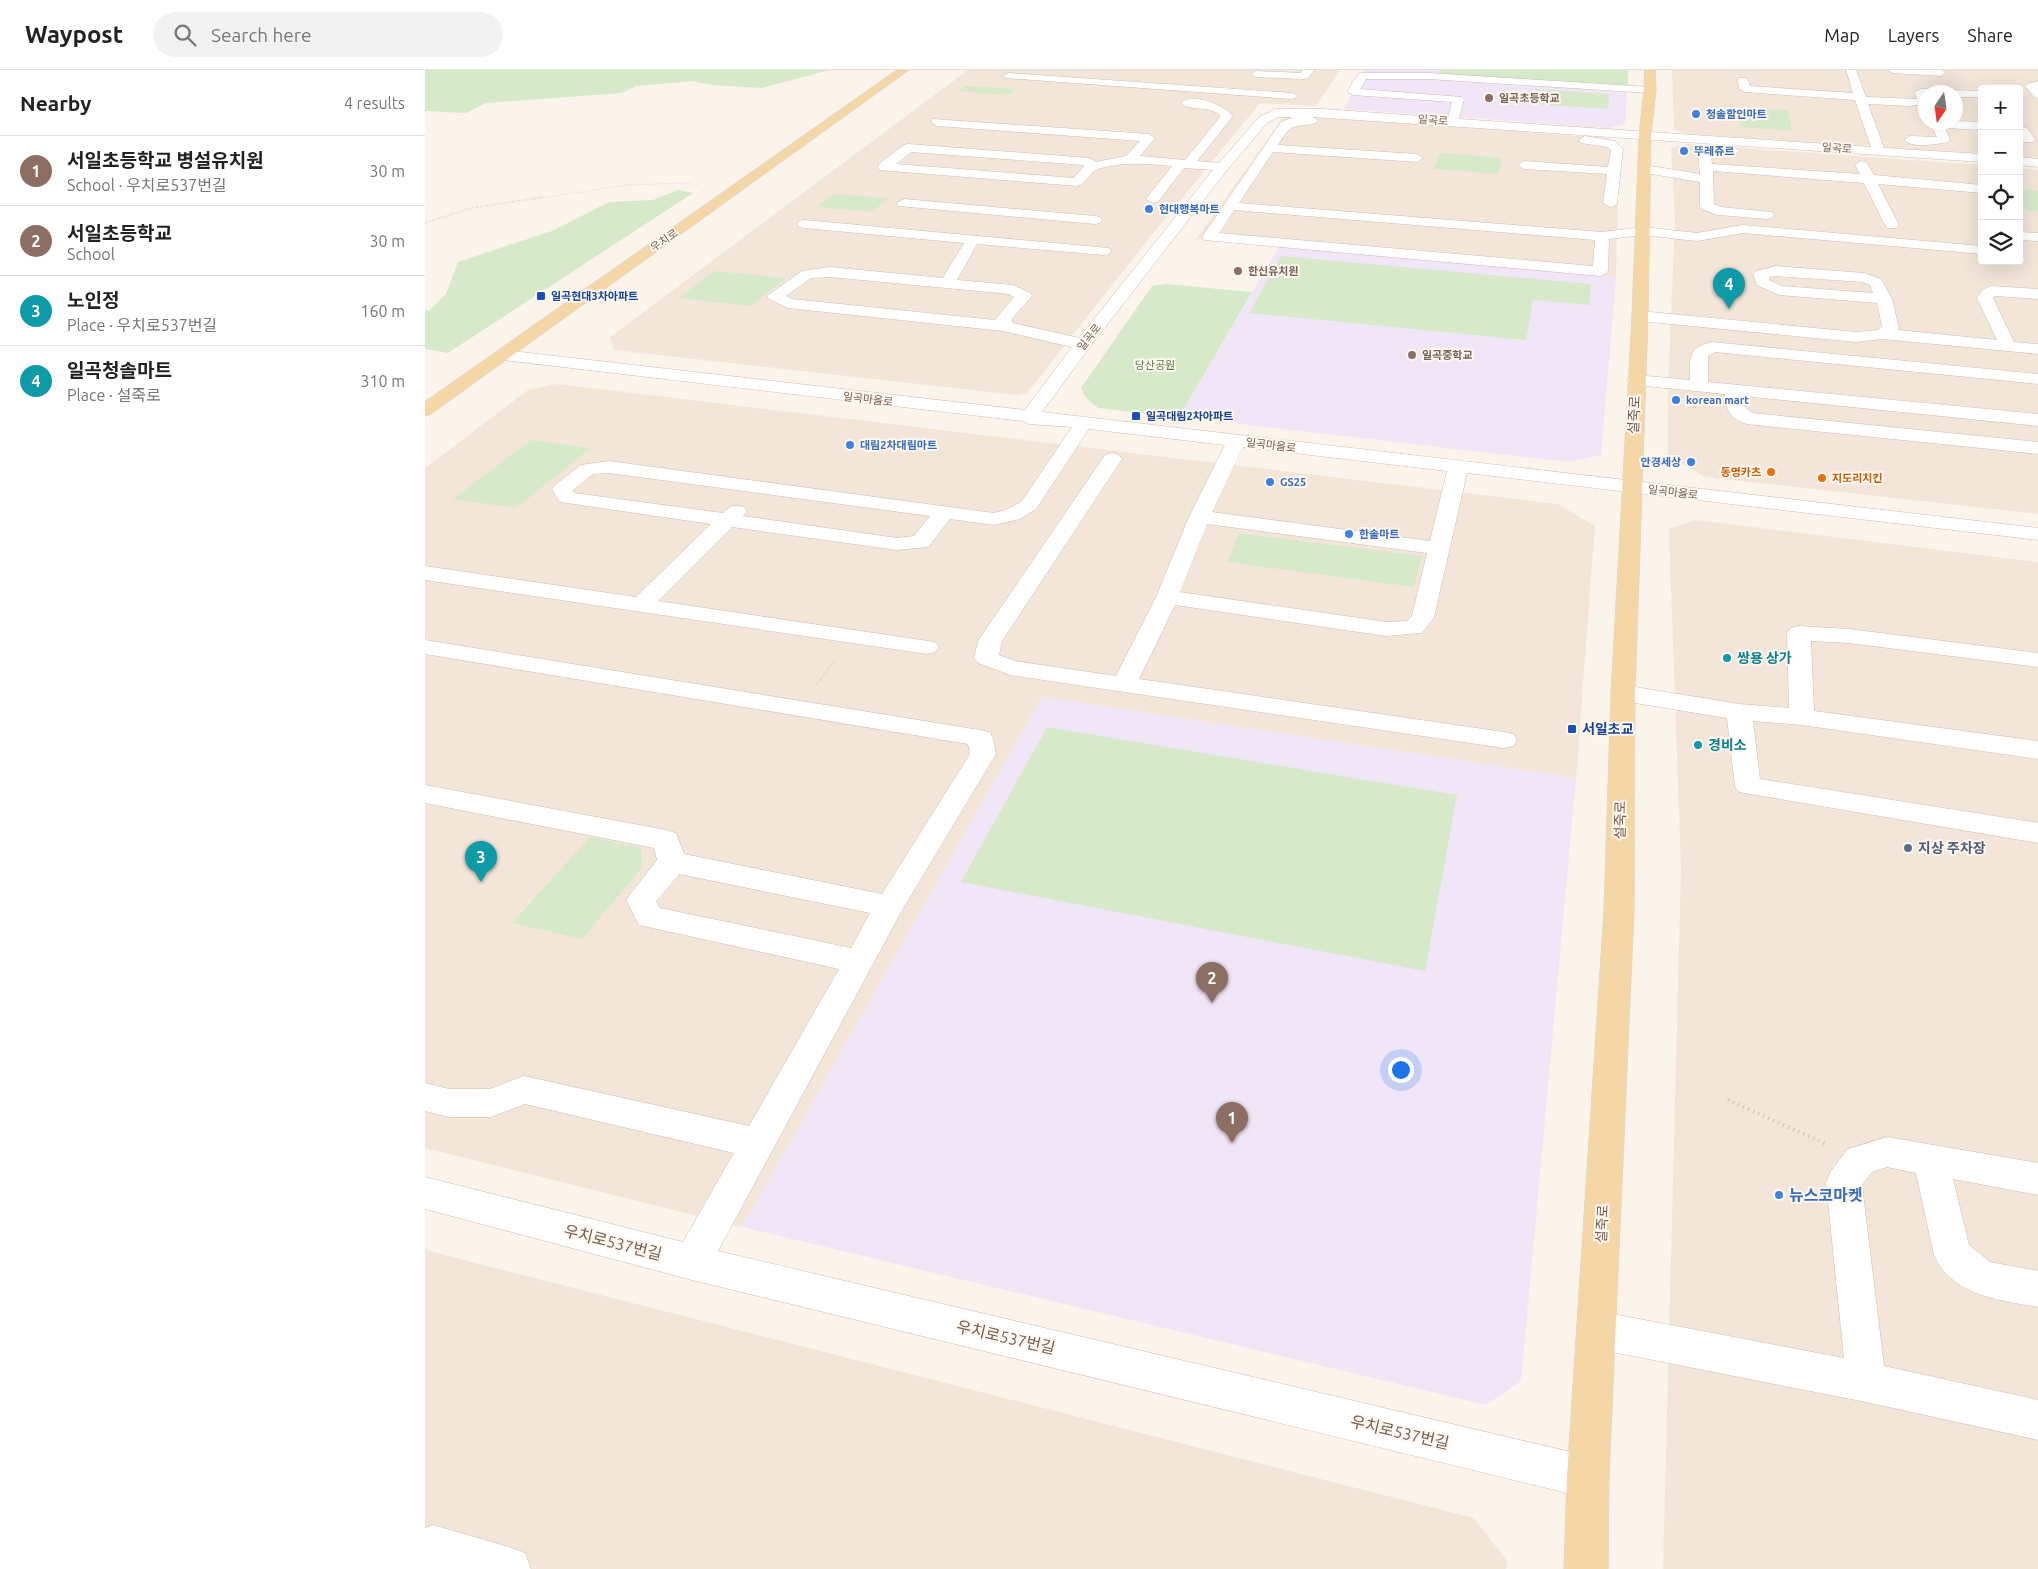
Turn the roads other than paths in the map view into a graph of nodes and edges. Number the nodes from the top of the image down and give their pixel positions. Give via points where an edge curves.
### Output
1 (903, 70) edge
2 (1309, 70) edge
3 (1650, 70) edge
4 (1851, 70) edge
5 (1893, 70) edge
6 (1941, 73) dead end
7 (1133, 74) dead end
8 (1248, 74) dead end
9 (1009, 76) dead end
10 (1429, 76) junction
11 (1410, 77) dead end
12 (2026, 78) dead end
13 (2038, 79) edge
14 (1743, 80) dead end
15 (1123, 84) junction
16 (2038, 84) edge
17 (1651, 90) junction
18 (1963, 93) edge
19 (1978, 94) edge
20 (2038, 95) edge
21 (1292, 96) dead end
22 (1333, 98) dead end
23 (1860, 98) junction
24 (1175, 102) dead end
25 (1918, 102) edge
26 (1963, 103) edge
27 (1978, 104) edge
28 (1323, 113) junction
29 (994, 114) dead end
30 (938, 116) dead end
31 (1061, 119) dead end
32 (1453, 121) junction
33 (980, 126) junction
34 (1978, 127) edge
35 (1752, 131) dead end
36 (2023, 131) edge
37 (1645, 135) junction
38 (1149, 138) junction
39 (2029, 139) dead end
40 (1876, 142) junction
41 (1270, 148) junction
42 (1978, 157) edge
43 (1417, 158) dead end
44 (1130, 159) junction
45 (1857, 159) junction
46 (2023, 161) edge
47 (2038, 162) edge
48 (1184, 163) junction
49 (1524, 165) dead end
50 (1091, 167) junction
51 (1222, 167) junction
52 (1978, 168) edge
53 (1645, 169) junction
54 (2023, 171) edge
55 (2038, 172) edge
56 (1009, 177) junction
57 (1545, 177) dead end
58 (1614, 177) junction
59 (1709, 179) junction
60 (1870, 179) junction
61 (1946, 184) junction
62 (1242, 188) junction
63 (1978, 188) edge
64 (1262, 189) dead end
65 (1858, 196) dead end
66 (1877, 197) junction
67 (1895, 199) dead end
68 (1153, 200) dead end
69 (1956, 201) dead end
70 (904, 203) dead end
71 (1611, 203) dead end
72 (1402, 204) dead end
73 (1230, 206) junction
74 (974, 209) junction
75 (1526, 215) dead end
76 (1786, 217) dead end
77 (1095, 220) dead end
78 (1406, 220) junction
79 (804, 224) dead end
80 (1873, 224) dead end
81 (1540, 231) junction
82 (1643, 232) junction
83 (1602, 236) junction
84 (2023, 236) edge
85 (2038, 237) edge
86 (973, 239) junction
87 (1978, 250) edge
88 (1103, 251) dead end
89 (927, 283) junction
90 (947, 284) junction
91 (2038, 294) edge
92 (1884, 299) junction
93 (893, 314) junction
94 (1640, 316) junction
95 (1007, 326) junction
96 (1882, 334) junction
97 (1083, 344) junction
98 (2008, 346) junction
99 (2038, 349) edge
100 (503, 355) junction
101 (1915, 367) junction
102 (2038, 379) edge
103 (1636, 380) junction
104 (1699, 386) junction
105 (1733, 389) junction
106 (1935, 409) junction
107 (425, 410) edge
108 (1029, 418) junction
109 (2038, 420) edge
110 (1084, 423) junction
111 (1236, 441) junction
112 (2038, 448) edge
113 (1112, 459) dead end
114 (1458, 468) junction
115 (1631, 487) junction
116 (761, 488) junction
117 (945, 512) junction
118 (1199, 517) junction
119 (727, 521) junction
120 (2038, 534) edge
121 (1438, 548) junction
122 (425, 573) edge
123 (1167, 597) junction
124 (641, 604) junction
125 (425, 647) edge
126 (927, 647) dead end
127 (2038, 660) edge
128 (1124, 685) junction
129 (1623, 692) junction
130 (1739, 712) junction
131 (1802, 717) junction
132 (1504, 740) dead end
133 (2038, 750) edge
134 (425, 794) edge
135 (2038, 832) edge
136 (672, 862) junction
137 (889, 906) junction
138 (858, 961) junction
139 (425, 1097) edge
140 (758, 1143) junction
141 (1931, 1160) junction
142 (2038, 1179) edge
143 (425, 1194) edge
144 (692, 1262) junction
145 (2038, 1289) edge
146 (1597, 1330) junction
147 (1866, 1382) junction
148 (2038, 1420) edge
149 (1588, 1477) junction
150 (425, 1550) edge
151 (509, 1569) edge
152 (1586, 1569) edge

1 - 100 main road, 우치로
2 - 8 street via 1304,76
3 - 17 main road, 설죽로
4 - 23 street
5 - 6 street
7 - 15 street
9 - 15 street
10 - 11 street
10 - 17 street
10 - 32 street via 1362,76 1353,92 1458,99
12 - 13 street
14 - 23 street via 1745,89
15 - 21 street
16 - 20 street via 2031,86
17 - 37 main road, 설죽로
18 - 19 street
22 - 28 street
23 - 25 street
23 - 40 street via 1862,116
24 - 48 street via 1214,106 1227,116
26 - 27 street
28 - 32 street, 일곡로
28 - 51 street, 일곡로 via 1276,112 1263,120
29 - 33 street
30 - 33 street
31 - 38 street via 1157,127
32 - 37 street, 일곡로
33 - 38 street
34 - 40 street via 1942,124 1938,127 1945,139
35 - 40 street
36 - 39 street
37 - 40 street, 일곡로
37 - 53 main road, 설죽로
38 - 44 street
40 - 42 street, 일곡로
41 - 43 street
41 - 58 street via 1285,125 1293,120 1611,144 1617,149
41 - 62 street
44 - 48 street
44 - 50 street
45 - 52 street
45 - 59 street via 1714,149 1704,152
45 - 60 street
46 - 47 street
48 - 51 street
48 - 68 street
49 - 58 street
50 - 56 street via 1077,182
50 - 56 street via 1090,162 908,148 884,167
51 - 97 street, 일곡로
53 - 59 street
53 - 82 main road, 설죽로
54 - 55 street
56 - 74 street
57 - 58 street
58 - 71 street
59 - 60 street
59 - 76 street via 1707,206 1718,211
60 - 61 street
60 - 66 street
61 - 63 street
61 - 69 street
62 - 64 street
62 - 73 street
65 - 66 street
66 - 67 street
66 - 80 street via 1897,226
70 - 74 street
72 - 78 street via 1407,212
73 - 78 street
73 - 83 street via 1209,237 1600,271
74 - 77 street
75 - 81 street via 1539,222
78 - 81 street
79 - 86 street
81 - 83 street
82 - 83 street
82 - 87 street via 1697,237 1743,229
82 - 94 main road, 설죽로
84 - 85 street
86 - 88 street
86 - 90 street
89 - 90 street
89 - 93 street
89 - 93 street via 830,272 807,274 775,296 788,303
90 - 95 street via 1013,290 1024,296 1003,320
91 - 98 street via 1991,291 1985,298
92 - 92 street via 1877,282 1864,278 1776,270 1761,274 1762,282 1779,290
92 - 96 street via 1891,328
93 - 95 street
94 - 96 street via 1789,323 1856,337
94 - 103 main road, 설죽로
95 - 97 street
96 - 98 street
97 - 108 street, 일곡로
98 - 99 street
100 - 107 main road, 우치로
100 - 108 street, 일곡마을로
101 - 102 street
101 - 104 street via 1712,347 1699,354
101 - 106 street
103 - 104 street
103 - 115 main road, 설죽로
104 - 105 street
105 - 106 street
105 - 112 street via 1735,408 1747,418
106 - 109 street
108 - 110 street, 일곡마을로
110 - 111 street, 일곡마을로
110 - 117 street via 1029,505 1013,515 994,519
111 - 114 street, 일곡마을로
111 - 118 street
113 - 128 street via 990,641 986,658 1010,668
114 - 115 street, 일곡마을로
114 - 121 street
115 - 120 street, 일곡마을로
115 - 129 main road, 설죽로
116 - 117 street
116 - 119 street
116 - 119 street via 609,467 588,468 561,489 567,498
117 - 119 street via 920,542 897,544
118 - 121 street
118 - 123 street
119 - 124 street
121 - 123 street via 1423,617 1414,628 1386,629
122 - 124 street
123 - 128 street
124 - 126 street
125 - 137 street via 980,738 983,754
127 - 131 street via 1849,636 1799,633
128 - 132 street
129 - 130 street
129 - 146 main road, 설죽로 via 1619,910
130 - 131 street
130 - 135 street via 1747,786
131 - 133 street
134 - 136 street via 666,840
136 - 137 street
136 - 138 street via 641,900 649,917
137 - 138 street
138 - 140 street
139 - 140 street via 449,1103 491,1103 524,1090
140 - 144 street
141 - 142 street
141 - 145 street via 1953,1255 1981,1278
141 - 147 street via 1887,1152 1860,1160 1844,1182
143 - 144 street, 우치로537번길
144 - 149 street, 우치로537번길
146 - 147 street
146 - 149 main road, 설죽로
147 - 148 street
149 - 152 main road, 설죽로
150 - 151 street via 433,1546

